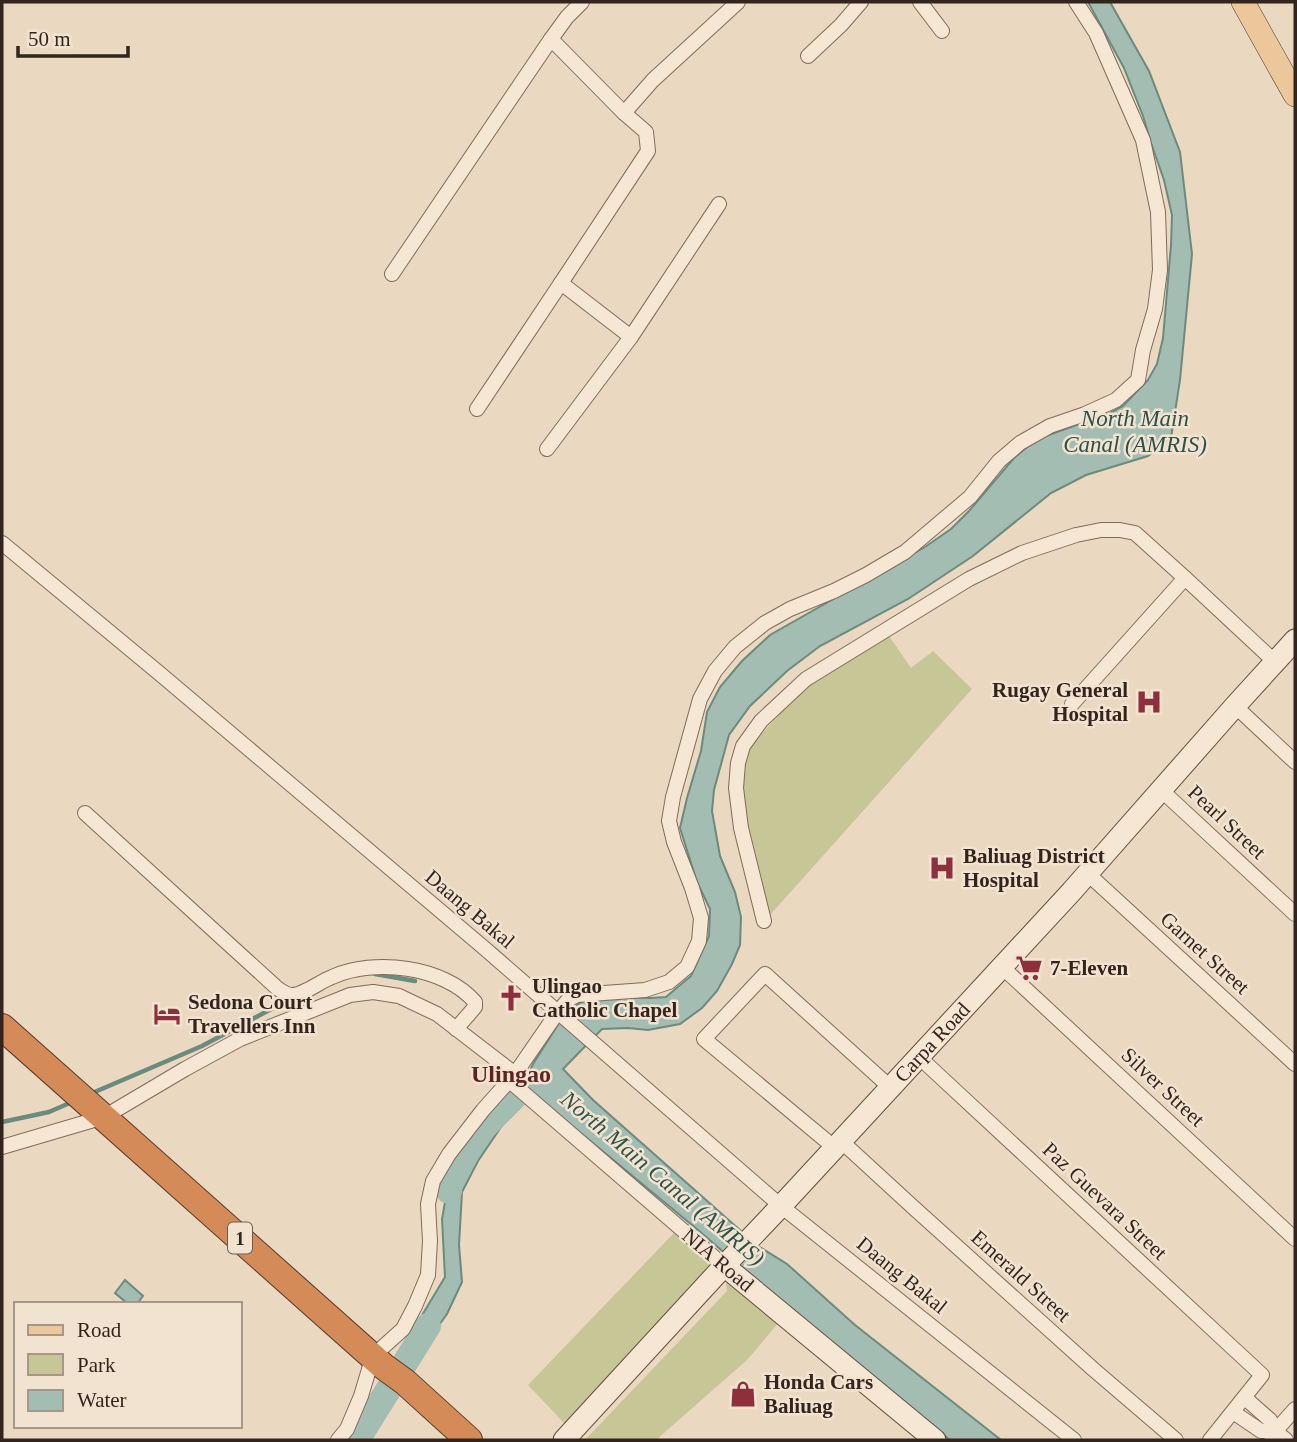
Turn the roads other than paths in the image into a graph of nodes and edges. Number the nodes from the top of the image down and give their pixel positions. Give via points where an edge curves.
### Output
1 (582, 2) edge
2 (738, 2) edge
3 (861, 2) edge
4 (920, 2) edge
5 (1076, 2) edge
6 (1243, 2) edge
7 (942, 31) dead end
8 (551, 39) junction
9 (808, 56) dead end
10 (1295, 95) edge
11 (624, 113) junction
12 (719, 204) dead end
13 (392, 274) dead end
14 (561, 283) junction
15 (631, 337) junction
16 (477, 409) dead end
17 (547, 449) dead end
18 (2, 543) edge
19 (1185, 578) junction
20 (1295, 640) edge
21 (1275, 662) junction
22 (1072, 704) dead end
23 (1235, 706) junction
24 (1295, 762) edge
25 (1160, 789) junction
26 (85, 813) dead end
27 (1087, 873) junction
28 (1295, 914) edge
29 (764, 921) dead end
30 (1002, 967) junction
31 (561, 1016) junction
32 (2, 1027) edge
33 (456, 1029) junction
34 (919, 1057) junction
35 (1295, 1064) edge
36 (514, 1079) junction
37 (891, 1088) junction
38 (100, 1114) junction
39 (838, 1144) junction
40 (2, 1147) edge
41 (781, 1206) junction
42 (1295, 1239) edge
43 (725, 1263) junction
44 (378, 1361) junction
45 (1245, 1398) junction
46 (1295, 1409) edge
47 (1233, 1412) junction
48 (1276, 1437) edge
49 (338, 1440) edge
50 (469, 1440) edge
51 (564, 1440) edge
52 (935, 1440) edge
53 (1074, 1440) edge
54 (1176, 1440) edge
55 (1210, 1440) edge

1 - 8 street
2 - 11 street
3 - 9 street
4 - 7 street
5 - 31 street via 1096,33 1143,140 1158,212 1157,296 1138,380 1116,400 1020,443 970,497 905,552 790,609 735,647 700,699 669,821 701,918 699,942 687,967 669,982 645,990 578,995 568,1000
6 - 10 main road
8 - 11 street
8 - 13 street
11 - 14 street via 646,132 648,151
12 - 15 street
14 - 15 street
14 - 16 street
15 - 17 street
18 - 31 street, Daang Bakal
19 - 21 street
19 - 22 street
19 - 29 street via 1135,533 1101,530 1076,535 1022,553 969,579 806,679 761,721 743,746 738,763 741,828
20 - 21 street, Carpa Road
21 - 23 street, Carpa Road
23 - 24 street
23 - 25 street, Carpa Road
25 - 27 street, Carpa Road
25 - 28 street, Pearl Street
26 - 33 street via 285,993 299,993 357,969 411,970 446,981 475,1002
27 - 30 street, Carpa Road
27 - 35 street, Garnet Street
30 - 34 street, Carpa Road
30 - 42 street, Silver Street
31 - 36 street
31 - 41 street, Daang Bakal
32 - 38 highway, 1
33 - 36 street, NIA Road
33 - 38 street, NIA Road via 399,996 350,995 240,1039
34 - 37 street, Carpa Road
34 - 45 street, Paz Guevara Street via 1262,1375
36 - 43 street, NIA Road via 524,1093
36 - 44 street via 483,1110 433,1181 428,1204 428,1275 404,1329
37 - 39 street, Carpa Road
37 - 39 street, Emerald Street via 765,974 704,1039
38 - 40 street, NIA Road
38 - 44 highway, 1
39 - 41 street, Carpa Road
39 - 54 street, Emerald Street
41 - 43 street, Carpa Road
41 - 53 street, Daang Bakal
43 - 51 street, Carpa Road
43 - 52 street, NIA Road
44 - 49 street
44 - 50 highway, 1
45 - 47 street
45 - 48 street via 1270,1420
46 - 48 street
47 - 48 street
47 - 55 street

